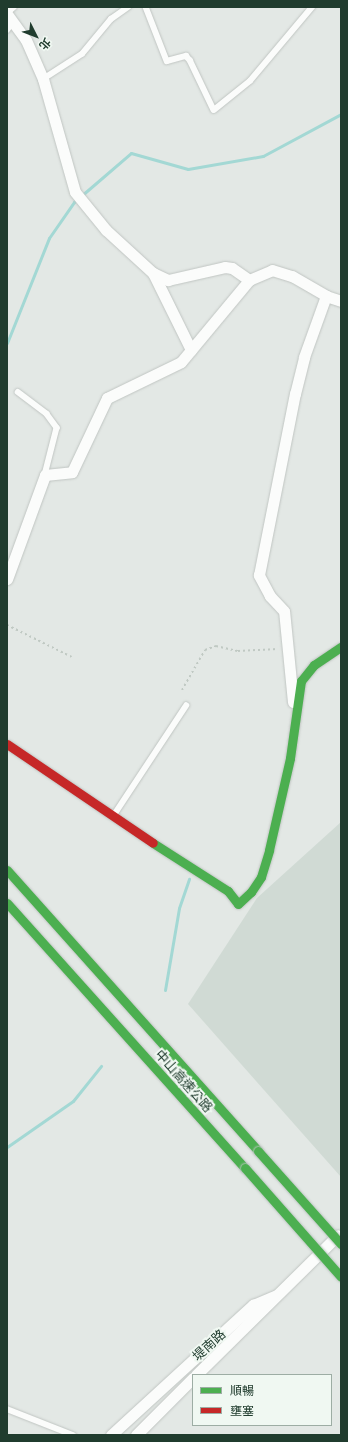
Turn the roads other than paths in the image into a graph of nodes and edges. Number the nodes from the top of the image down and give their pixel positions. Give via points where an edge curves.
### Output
1 (14, 7) edge
2 (128, 7) edge
3 (146, 7) edge
4 (312, 7) edge
5 (9, 20) edge
6 (43, 79) junction
7 (153, 273) junction
8 (249, 280) junction
9 (326, 296) junction
10 (341, 301) edge
11 (191, 350) junction
12 (18, 392) dead end
13 (45, 475) junction
14 (7, 579) edge
15 (341, 647) edge
16 (186, 706) dead end
17 (295, 713) junction
18 (7, 744) edge
19 (113, 817) junction
20 (7, 870) edge
21 (7, 903) edge
22 (341, 1231) edge
23 (341, 1244) edge
24 (341, 1277) edge
25 (276, 1295) junction
26 (197, 1374) edge
27 (192, 1379) edge
28 (7, 1409) edge
29 (73, 1435) edge
30 (112, 1435) edge
31 (136, 1435) edge

1 - 5 lane
2 - 6 lane via 111,19 82,54
3 - 4 lane via 167,61 186,56 190,60 214,110 250,81
5 - 6 street via 26,40
6 - 7 street via 75,192 124,250
7 - 8 street via 168,280 225,267 232,268
7 - 11 street
8 - 9 street via 272,270 292,276
8 - 11 street
9 - 10 street
9 - 17 street via 304,357 295,394 259,575 270,596 284,611
11 - 13 street via 181,362 107,398 72,472
12 - 13 lane via 48,414 57,428
13 - 14 street
15 - 17 main road via 314,665 301,681
16 - 19 lane
17 - 19 main road via 290,758 261,877 251,892 238,904 228,891
18 - 19 main road
20 - 23 main road, 中山高速公路, bridge
21 - 24 main road, 中山高速公路, bridge
22 - 25 street, 堤南路
25 - 26 street, 堤南路
25 - 30 street, 堤南路 via 253,1305
27 - 31 street, 堤南路
28 - 29 lane

